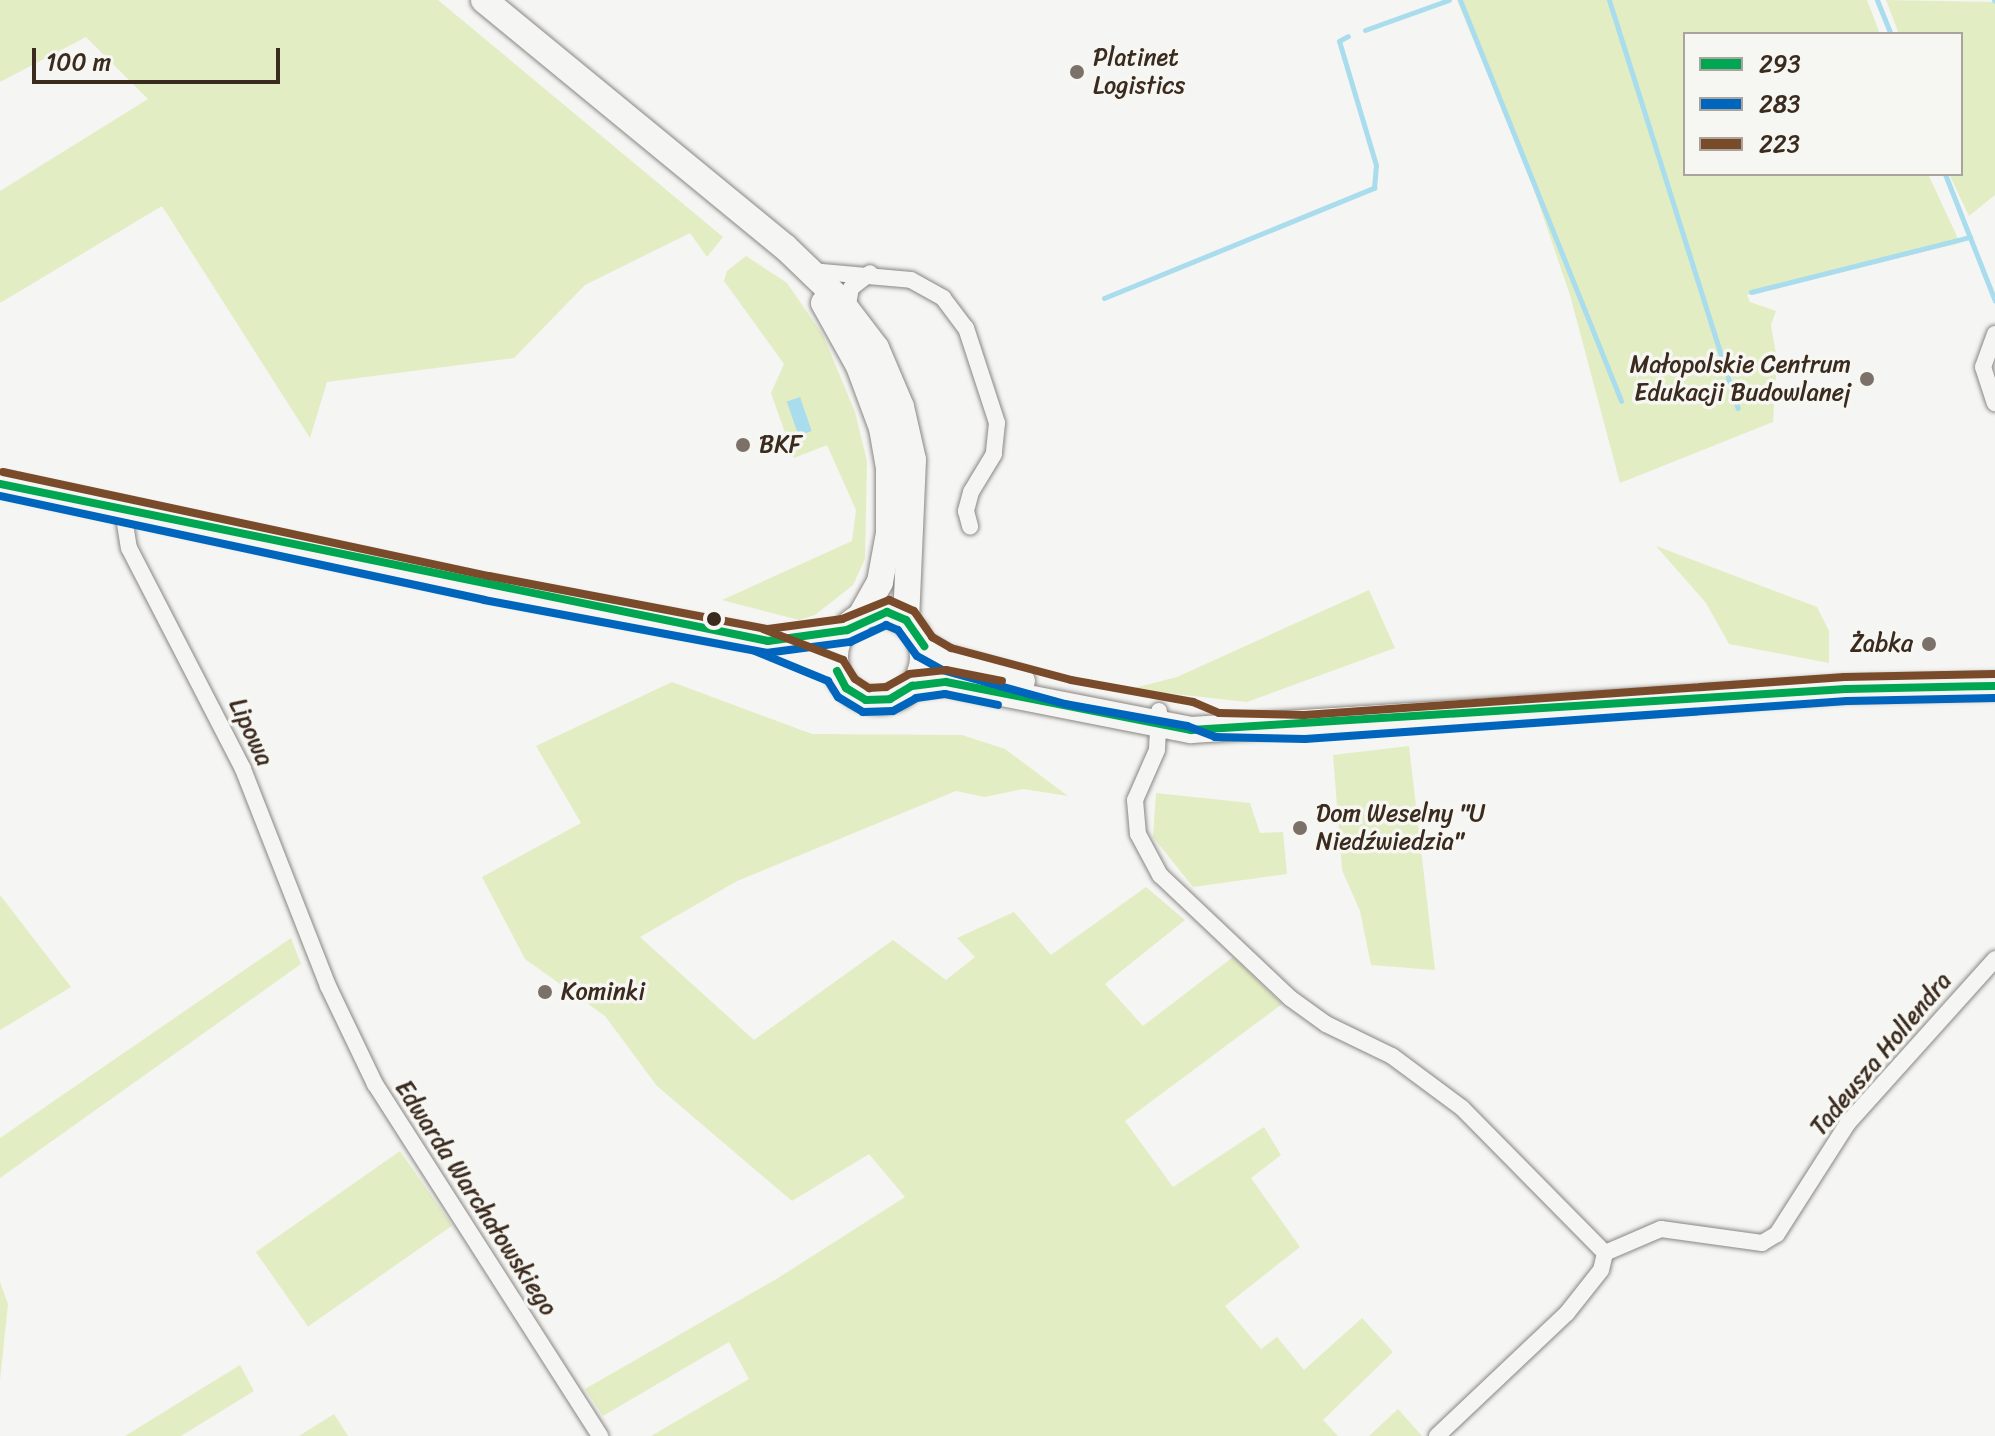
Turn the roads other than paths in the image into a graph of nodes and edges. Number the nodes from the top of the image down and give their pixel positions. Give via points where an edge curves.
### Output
1 (484, 0) edge
2 (803, 267) junction
3 (870, 273) junction
4 (847, 310) junction
5 (1995, 334) edge
6 (1995, 403) edge
7 (0, 484) edge
8 (123, 511) junction
9 (970, 526) dead end
10 (906, 620) junction
11 (852, 626) junction
12 (768, 641) junction
13 (924, 646) junction
14 (837, 671) junction
15 (912, 686) junction
16 (1995, 686) edge
17 (1159, 719) junction
18 (1995, 959) edge
19 (326, 979) joint
20 (1605, 1253) junction
21 (600, 1436) edge
22 (1437, 1436) edge

1 - 2 main road via 752,218
2 - 3 street
2 - 4 main road
2 - 11 main road via 859,366 882,428 889,468 889,533 880,582
3 - 4 street via 851,288
3 - 9 street via 928,288 966,328 997,423 994,454 966,511
4 - 10 main road via 880,355 906,424 914,492
5 - 6 street via 1983,367
7 - 8 main road
8 - 12 main road
8 - 19 street, Lipowa via 129,548 243,769
10 - 11 main road via 887,612
10 - 13 main road
11 - 12 main road
11 - 14 main road via 836,650
12 - 14 main road
13 - 15 main road
13 - 17 main road via 946,659
14 - 15 main road via 846,688 866,700 890,699
15 - 17 main road via 946,682
16 - 17 main road via 1846,689 1304,727
17 - 20 street via 1157,750 1135,800 1138,834 1160,875 1290,998 1326,1024 1392,1056 1462,1108
18 - 20 street, Tadeusza Hollendra via 1848,1123 1777,1234 1762,1243 1661,1229
19 - 21 street, Edwarda Warchałowskiego via 392,1113
20 - 22 street via 1601,1270 1567,1313

